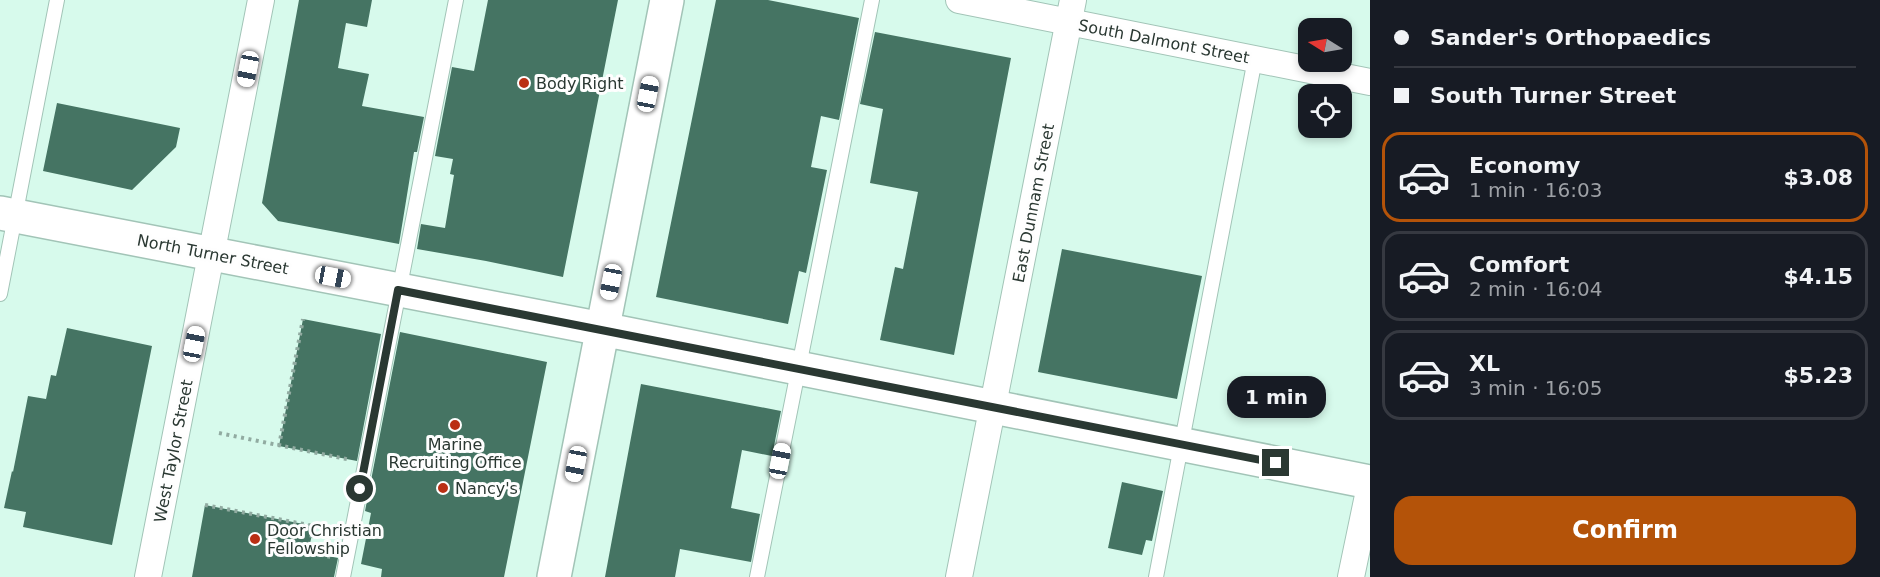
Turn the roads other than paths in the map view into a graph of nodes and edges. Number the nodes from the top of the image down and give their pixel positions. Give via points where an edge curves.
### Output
1 (57, 0) edge
2 (261, 0) edge
3 (456, 0) edge
4 (667, 0) edge
5 (872, 0) edge
6 (959, 0) edge
7 (1071, 11) edge
8 (1255, 59) junction
9 (1370, 82) edge
10 (8, 214) edge
11 (212, 254) junction
12 (398, 290) junction
13 (0, 294) edge
14 (602, 329) junction
15 (799, 369) junction
16 (993, 407) junction
17 (1182, 444) junction
18 (1370, 484) edge
19 (148, 577) edge
20 (343, 577) edge
21 (554, 577) edge
22 (757, 577) edge
23 (959, 577) edge
24 (1156, 577) edge
25 (1351, 577) edge

1 - 10 lane
2 - 11 street, West Taylor Street
3 - 12 lane
4 - 14 main road
5 - 15 lane
6 - 7 street, South Dalmont Street
7 - 8 street, South Dalmont Street
7 - 16 street, East Dunnam Street
8 - 9 street, South Dalmont Street
8 - 17 lane
10 - 11 main road, North Turner Street
10 - 13 lane
11 - 12 main road, North Turner Street
11 - 19 street, West Taylor Street
12 - 14 main road, North Turner Street
12 - 20 lane
14 - 15 main road, North Turner Street
14 - 21 main road
15 - 16 main road, North Turner Street
15 - 22 lane
16 - 17 main road, North Turner Street
16 - 23 street, East Dunnam Street
17 - 18 main road, North Turner Street
17 - 24 lane
18 - 25 street

